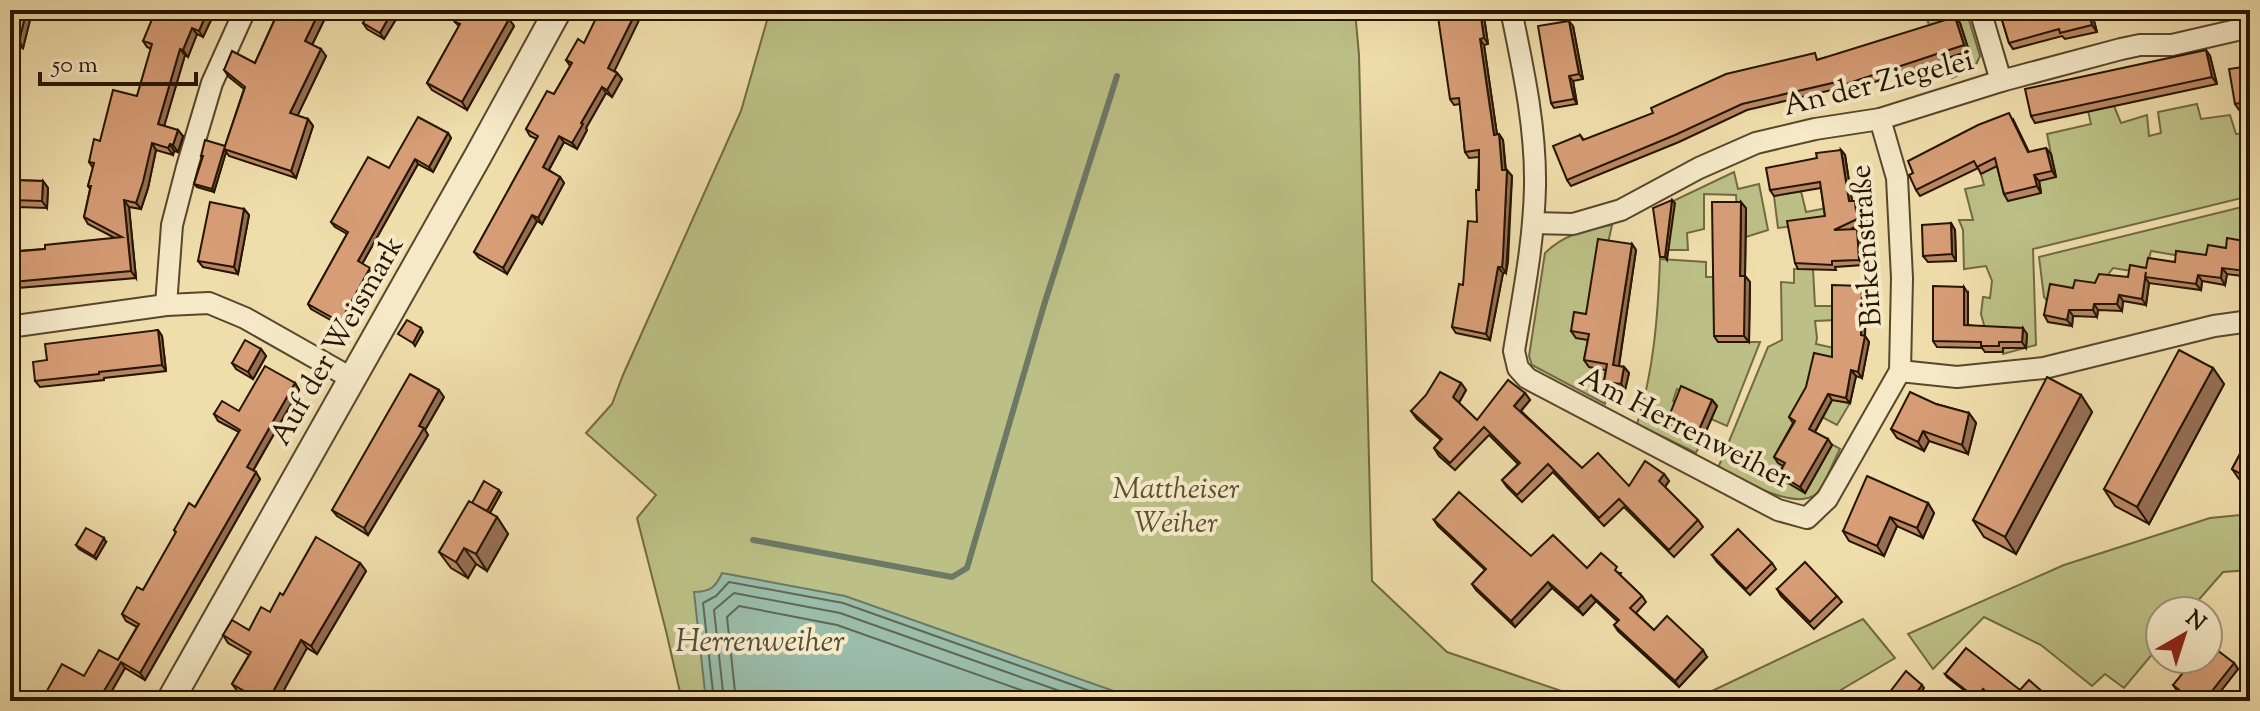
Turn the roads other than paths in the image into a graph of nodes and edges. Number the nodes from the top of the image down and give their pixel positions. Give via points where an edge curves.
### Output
1 (245, 10) edge
2 (558, 10) edge
3 (1511, 10) edge
4 (1980, 10) edge
5 (2250, 27) edge
6 (2001, 81) junction
7 (1880, 119) junction
8 (1533, 223) junction
9 (166, 305) junction
10 (2250, 321) edge
11 (10, 329) edge
12 (1900, 371) junction
13 (351, 378) junction
14 (170, 701) edge

1 - 9 street via 212,83 187,167 172,225
2 - 13 street, Auf der Weismark
3 - 8 street via 1531,115
4 - 6 street
5 - 6 street, An der Ziegelei via 2172,45 2140,45
6 - 7 street, An der Ziegelei
7 - 8 street, An der Ziegelei via 1756,143 1621,210 1573,224
7 - 12 street, Birkenstraße via 1897,178
8 - 12 street, Am Herrenweiher via 1514,351 1518,368 1527,378 1781,512 1807,518 1827,499
9 - 11 street
9 - 13 street via 209,303
10 - 12 street via 2044,368 1957,377
13 - 14 street, Auf der Weismark

